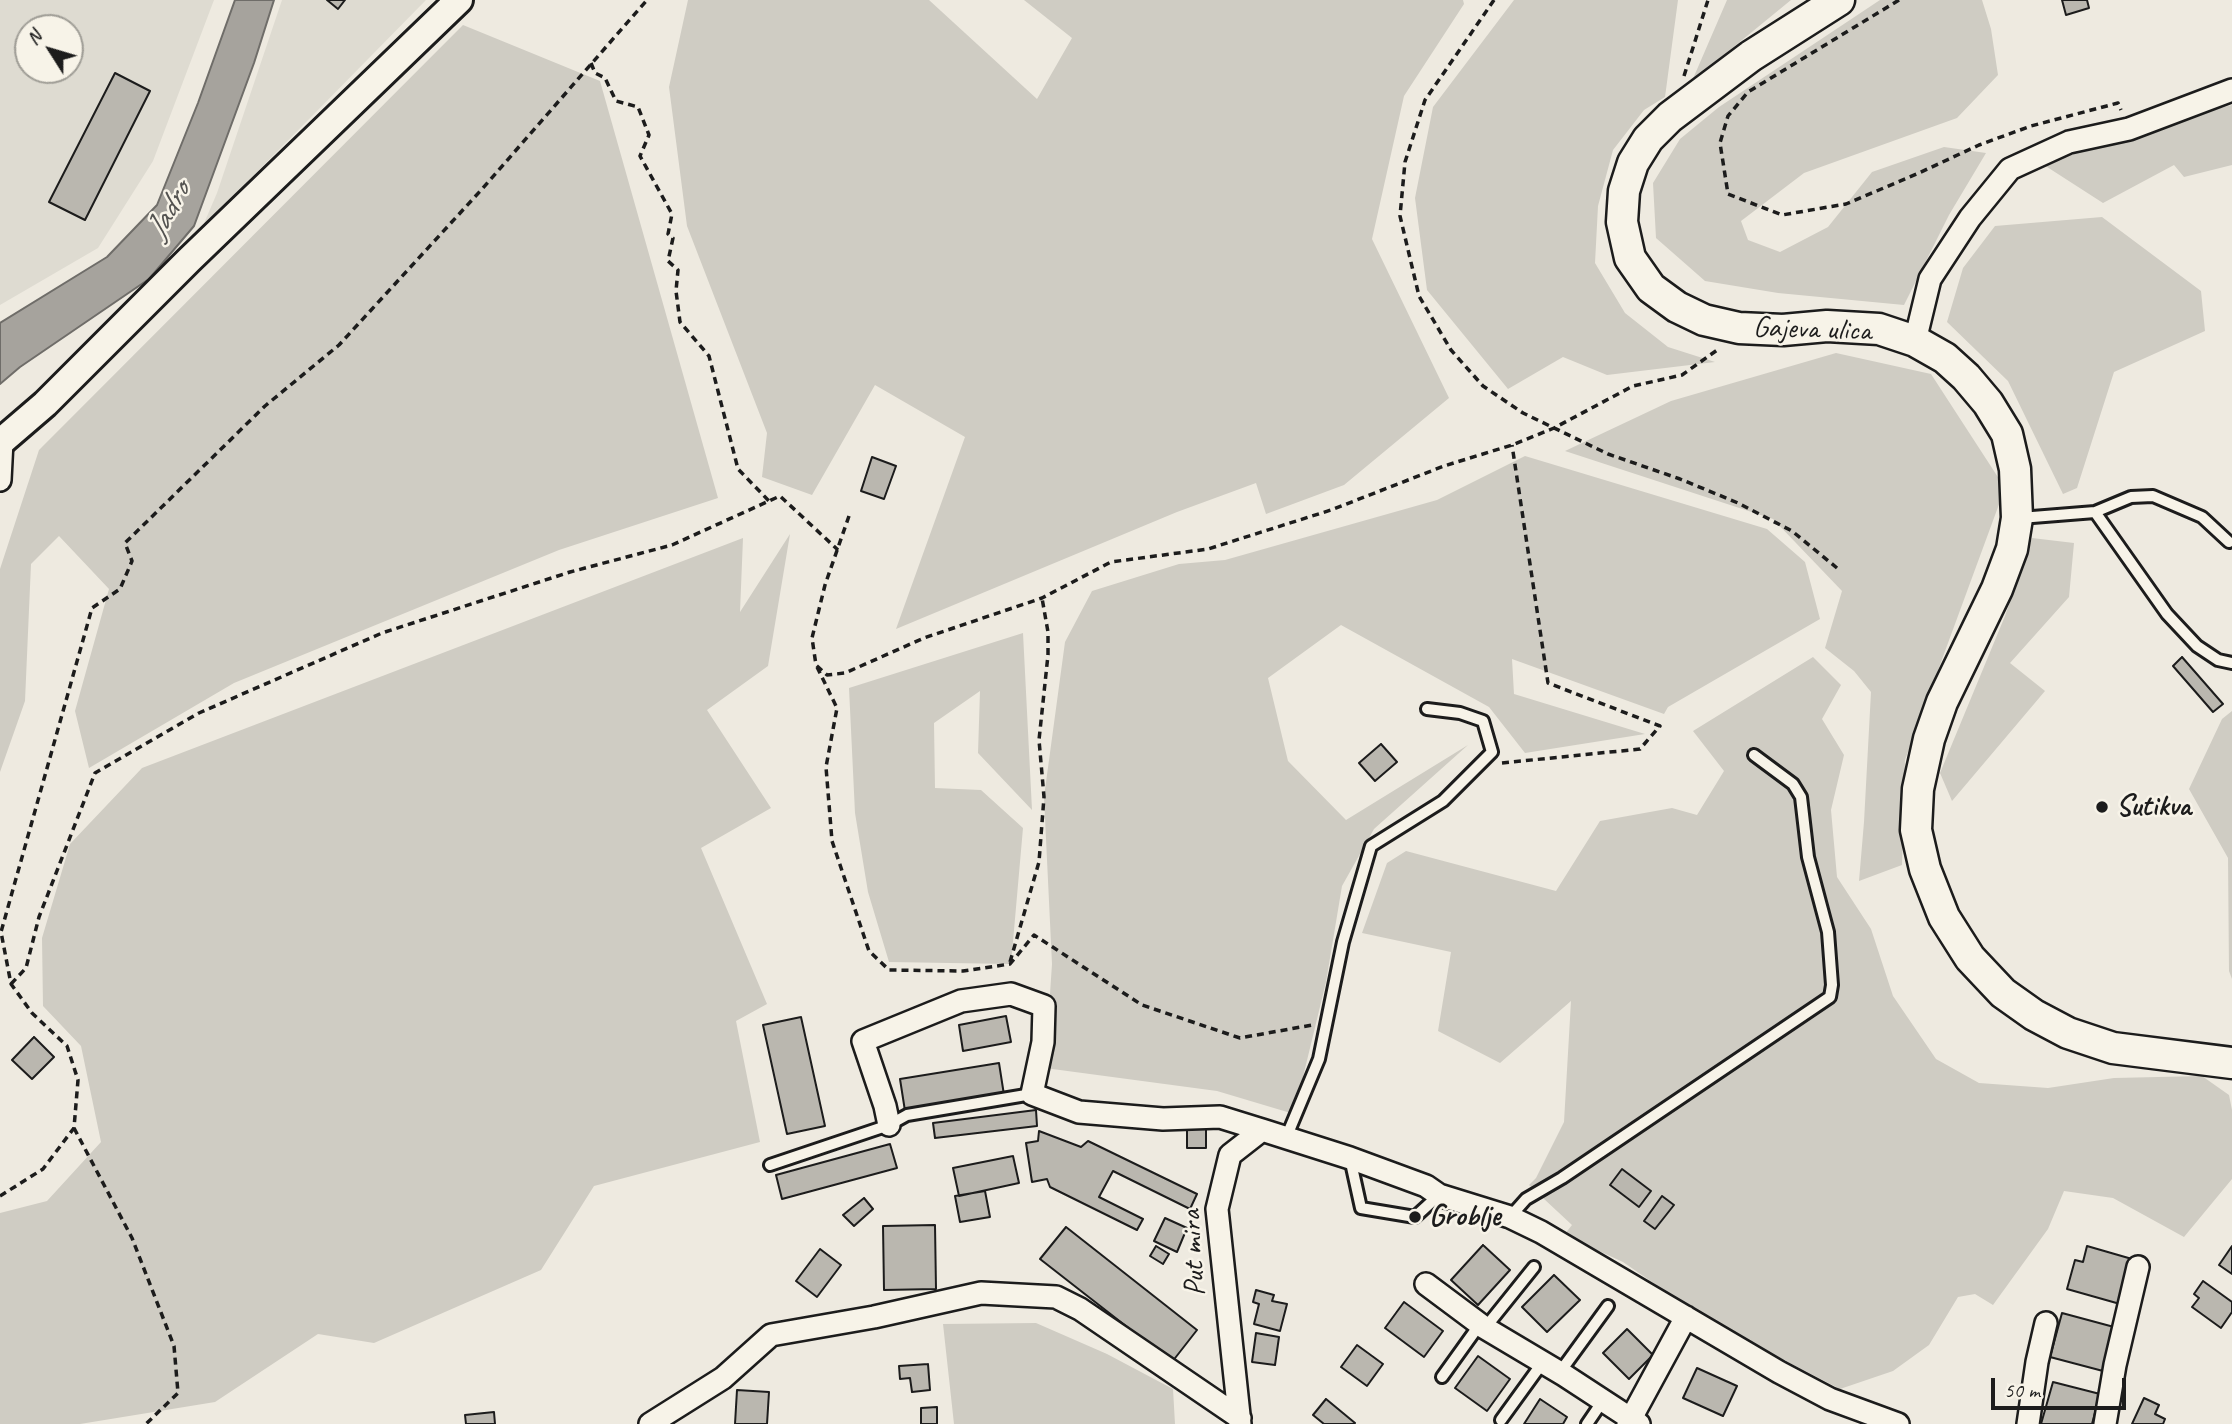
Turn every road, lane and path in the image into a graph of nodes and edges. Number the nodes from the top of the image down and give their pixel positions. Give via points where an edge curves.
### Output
1 (459, 0) edge
2 (647, 0) edge
3 (1494, 0) edge
4 (1708, 0) edge
5 (1839, 0) edge
6 (1899, 0) edge
7 (591, 63) junction
8 (1682, 82) dead end
9 (2232, 90) edge
10 (2129, 129) junction
11 (1747, 328) junction
12 (1915, 341) junction
13 (1554, 428) junction
14 (1, 440) edge
15 (1512, 445) junction
16 (0, 480) edge
17 (769, 501) junction
18 (2095, 512) junction
19 (849, 516) dead end
20 (2017, 518) junction
21 (2229, 542) dead end
22 (838, 550) junction
23 (1837, 568) dead end
24 (1042, 598) junction
25 (2232, 663) edge
26 (816, 666) junction
27 (1427, 709) dead end
28 (1754, 755) dead end
29 (1479, 765) junction
30 (1010, 964) junction
31 (11, 984) junction
32 (1327, 1022) junction
33 (2232, 1063) edge
34 (1032, 1094) junction
35 (889, 1125) junction
36 (74, 1128) junction
37 (1262, 1130) junction
38 (1286, 1138) junction
39 (1343, 1156) junction
40 (770, 1165) dead end
41 (1439, 1195) junction
42 (0, 1196) edge
43 (1510, 1217) junction
44 (1534, 1267) dead end
45 (2138, 1267) dead end
46 (1426, 1284) dead end
47 (1608, 1306) dead end
48 (1686, 1317) junction
49 (2046, 1324) dead end
50 (1482, 1326) junction
51 (1552, 1367) junction
52 (1442, 1377) dead end
53 (1602, 1402) junction
54 (1501, 1420) dead end
55 (1240, 1421) edge
56 (1633, 1422) edge
57 (146, 1424) edge
58 (650, 1424) edge
59 (1587, 1424) edge
60 (1898, 1424) edge
61 (2028, 1424) edge
62 (2105, 1424) edge

1 - 14 street via 45,404
2 - 7 path
3 - 13 path via 1425,100 1405,162 1400,216 1419,296 1451,350 1483,386
4 - 8 path
5 - 11 main road, Gajeva ulica via 1751,56 1670,117 1633,163 1624,191 1622,222 1630,258 1651,288 1704,320
6 - 10 path via 1748,92 1728,116 1720,143 1728,194 1782,215 1846,204 1992,140 2118,103
7 - 17 path via 616,101 638,107 649,135 640,156 672,214 668,261 678,270 680,322 709,356 738,469
7 - 31 path via 475,198 338,345 265,406 125,543 132,561 120,589 92,608 1,932
9 - 10 street
10 - 12 street via 2069,142 2010,169 1970,218 1930,279
11 - 12 main road, Gajeva ulica via 1879,329
11 - 13 path via 1682,376 1633,386
12 - 20 main road, Gajeva ulica via 1966,377 2007,434 2015,469
13 - 15 path
13 - 23 path via 1608,454 1738,503 1792,531
14 - 16 street
15 - 24 path via 1208,549 1111,562
15 - 29 path via 1548,683 1660,726 1640,749
17 - 22 path via 780,496
17 - 31 path via 672,545 570,572 382,633 200,713 95,773 39,917 26,968
18 - 20 lane
18 - 21 lane via 2131,498 2153,496 2202,517
18 - 25 lane via 2167,614 2197,646
19 - 22 path
20 - 33 main road, Gajeva ulica via 2012,549 1997,589 1928,739 1918,789 1916,830 1944,918 1970,958 2003,993 2068,1033 2113,1048
22 - 26 path via 812,638
24 - 26 path via 924,638 845,673 827,674
24 - 30 path via 1048,655 1039,740 1044,797 1039,862
26 - 30 path via 837,708 826,766 832,841 869,951 889,970 963,971
27 - 29 lane via 1483,721 1492,752
28 - 43 lane via 1793,784 1801,797 1808,857 1828,932 1830,997 1526,1199
29 - 32 lane via 1443,800 1371,846 1343,942
30 - 32 path via 1034,935 1142,1005 1240,1038
31 - 36 path via 32,1013 67,1046 78,1080
32 - 38 lane via 1319,1059
34 - 35 lane via 907,1115
34 - 35 street via 1043,1042 1044,1006 1011,994 961,1001 863,1041
34 - 37 street via 1079,1112 1163,1119 1220,1117
35 - 40 lane
36 - 42 path via 43,1169
36 - 57 path via 132,1238 174,1346 178,1393
37 - 38 street
37 - 55 street, Put mira via 1230,1155 1217,1209
38 - 39 street
39 - 41 street
39 - 41 lane via 1361,1208 1415,1217
41 - 43 street
43 - 48 street
44 - 50 lane
45 - 62 street
46 - 50 street
47 - 51 lane
48 - 56 street
48 - 60 street via 1830,1399
49 - 61 street
50 - 51 street
50 - 52 lane
51 - 53 street
51 - 54 lane
53 - 56 street
53 - 59 lane
55 - 58 street via 1056,1297 981,1293 772,1335 723,1378

